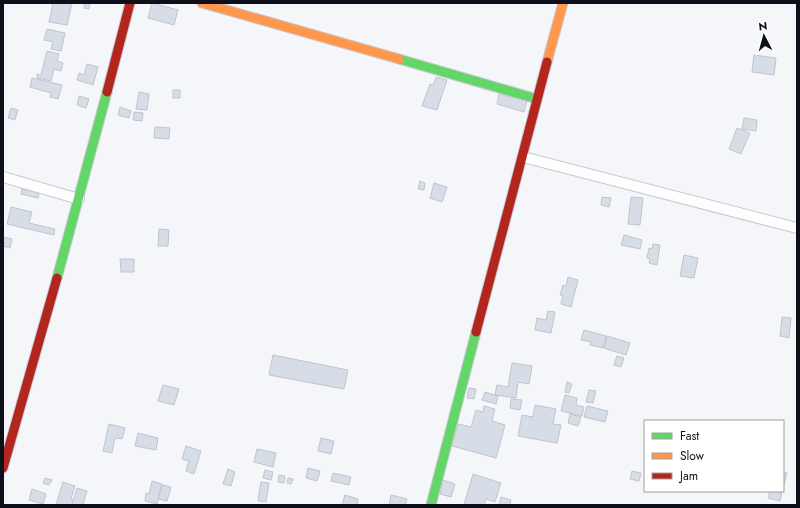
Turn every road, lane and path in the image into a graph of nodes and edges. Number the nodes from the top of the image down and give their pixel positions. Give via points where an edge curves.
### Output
1 (130, 3) edge
2 (202, 3) edge
3 (563, 3) edge
4 (537, 99) junction
5 (523, 157) junction
6 (3, 177) edge
7 (79, 199) junction
8 (797, 228) edge
9 (3, 468) edge
10 (431, 505) edge

1 - 7 street
2 - 4 street
3 - 4 street
4 - 5 street
5 - 8 street
5 - 10 street
6 - 7 street
7 - 9 street

